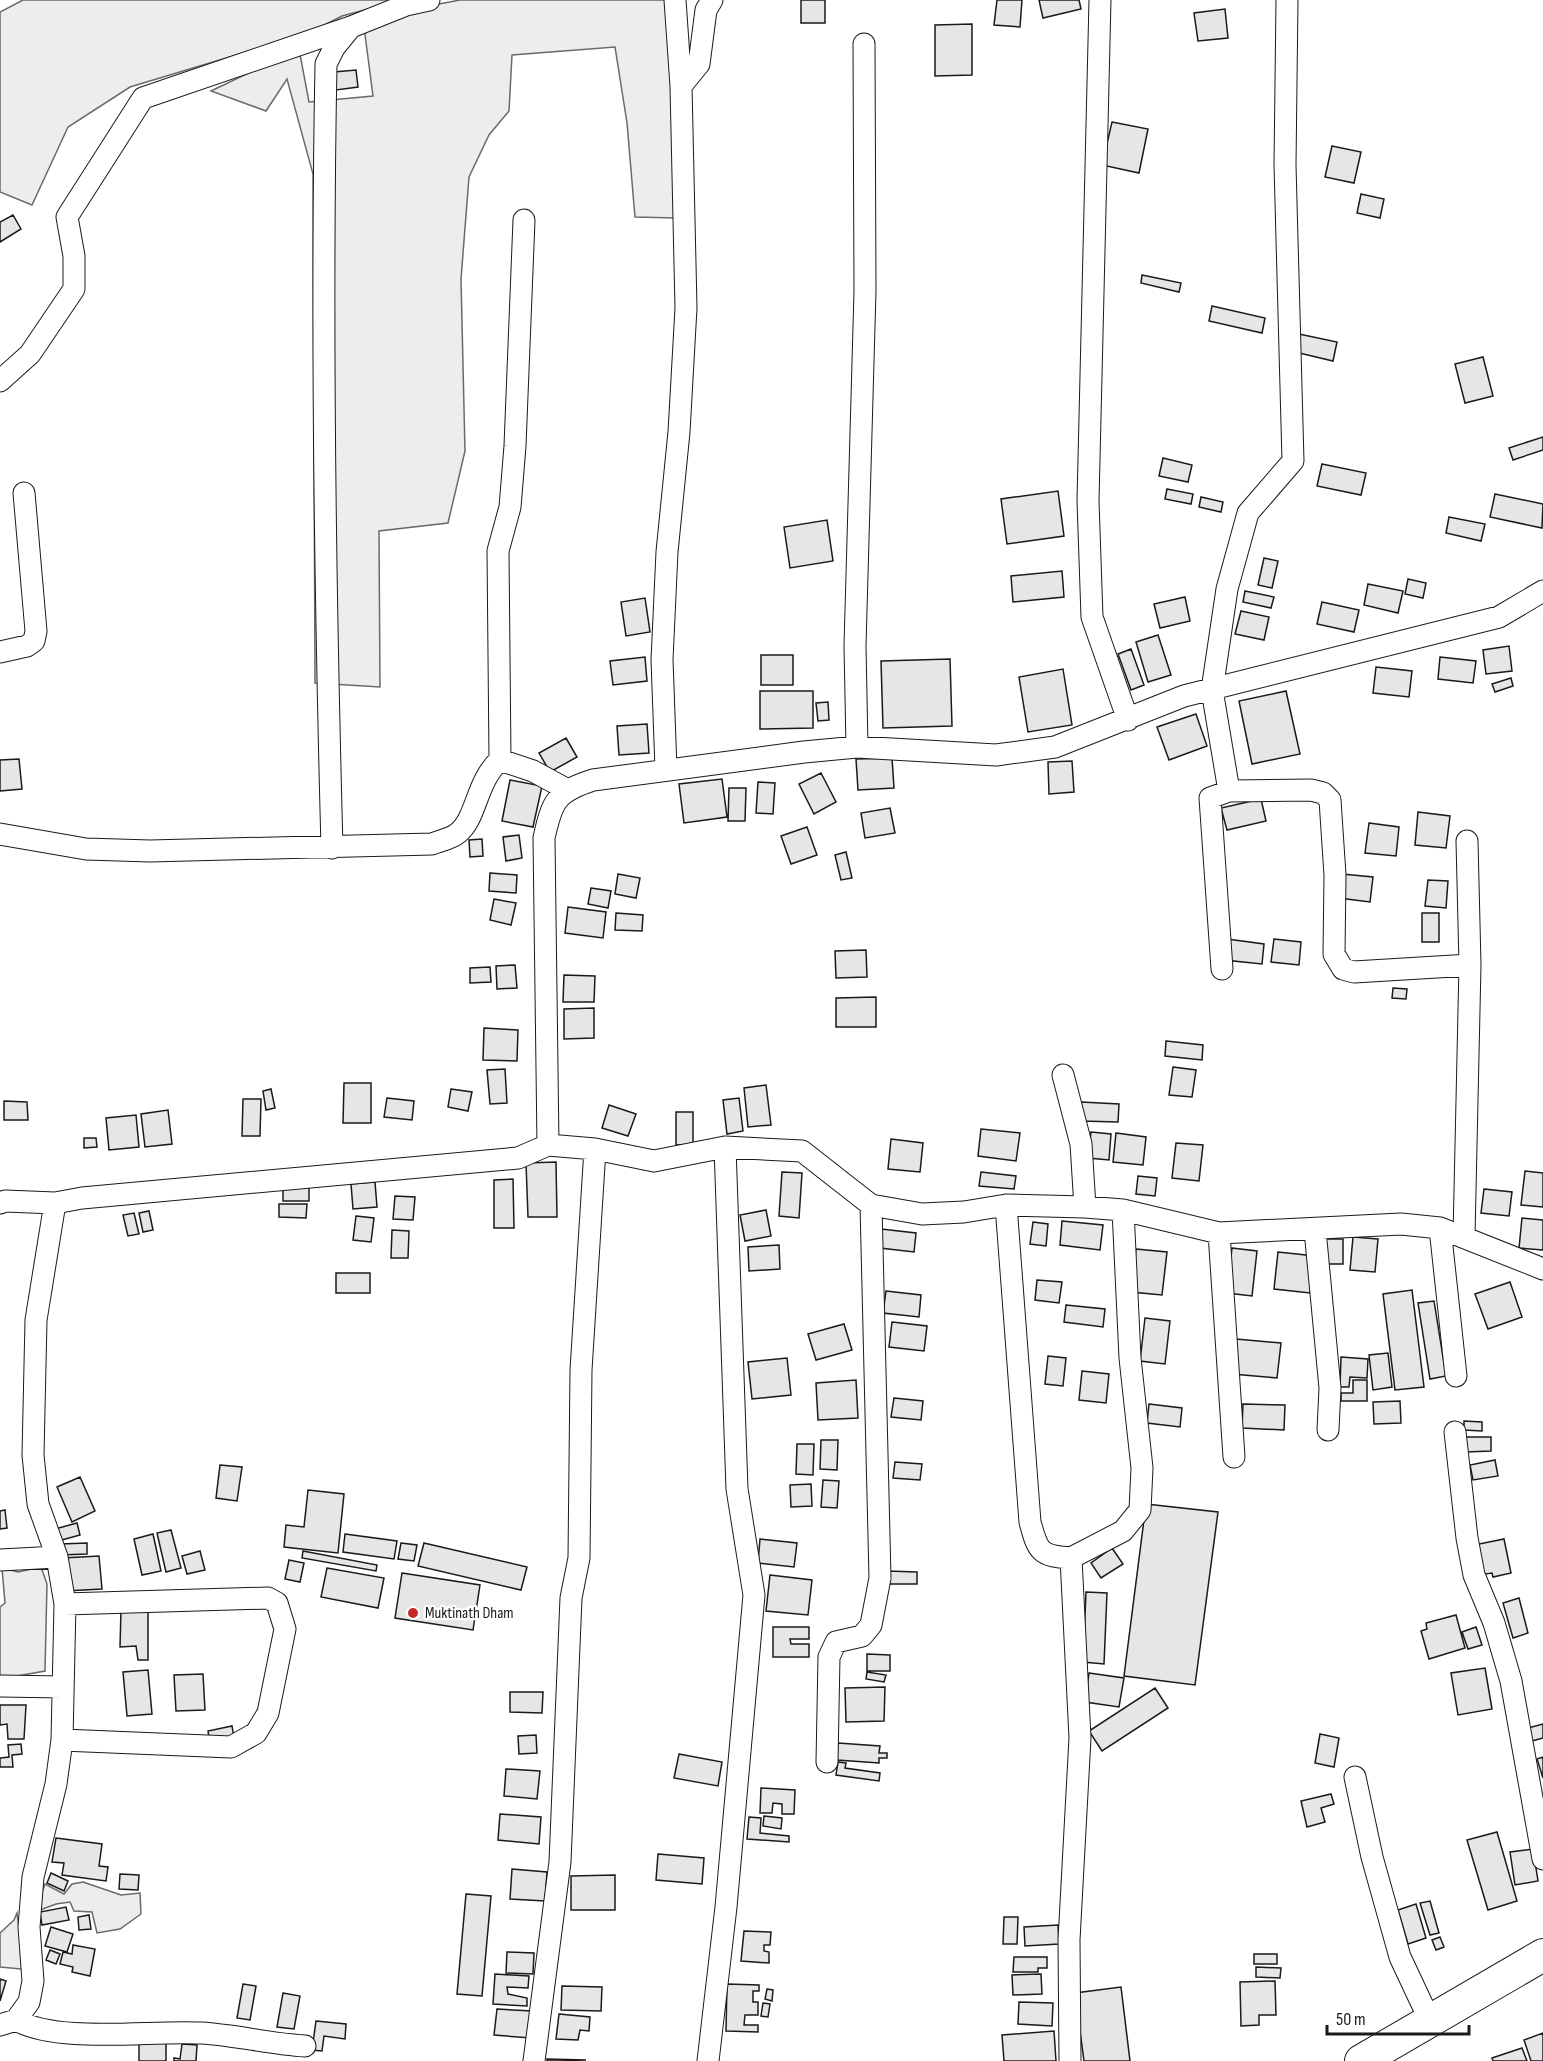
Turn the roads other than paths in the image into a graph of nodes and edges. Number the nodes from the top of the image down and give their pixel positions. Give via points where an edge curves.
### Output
1 (429, 0) edge
2 (675, 0) edge
3 (712, 0) edge
4 (1100, 0) edge
5 (1287, 0) edge
6 (351, 27) junction
7 (864, 44) dead end
8 (681, 86) junction
9 (524, 220) dead end
10 (0, 381) edge
11 (24, 493) dead end
12 (1543, 591) edge
13 (0, 652) edge
14 (1212, 690) junction
15 (1128, 720) junction
16 (857, 747) junction
17 (500, 760) junction
18 (666, 769) junction
19 (566, 789) junction
20 (1229, 791) junction
21 (0, 834) edge
22 (1467, 841) dead end
23 (332, 848) junction
24 (1470, 965) junction
25 (1222, 969) dead end
26 (1063, 1076) dead end
27 (548, 1145) junction
28 (725, 1147) junction
29 (595, 1149) junction
30 (0, 1203) edge
31 (55, 1203) junction
32 (871, 1205) junction
33 (1006, 1205) junction
34 (1085, 1207) junction
35 (1123, 1210) junction
36 (1440, 1228) junction
37 (1315, 1230) junction
38 (1219, 1233) junction
39 (1464, 1236) junction
40 (1543, 1269) edge
41 (1456, 1376) dead end
42 (1328, 1430) dead end
43 (1455, 1432) dead end
44 (1234, 1457) dead end
45 (57, 1557) junction
46 (1071, 1558) junction
47 (0, 1560) edge
48 (65, 1604) junction
49 (0, 1686) edge
50 (63, 1687) junction
51 (63, 1740) junction
52 (827, 1762) dead end
53 (1355, 1777) dead end
54 (1543, 1859) edge
55 (1543, 1955) edge
56 (1430, 2021) junction
57 (8, 2022) edge
58 (305, 2046) dead end
59 (534, 2061) edge
60 (708, 2061) edge
61 (1070, 2061) edge
62 (1361, 2061) edge

1 - 6 street
2 - 8 street
3 - 8 street via 706,10 699,64
4 - 15 street via 1088,501 1092,617
5 - 14 street via 1285,165 1293,461 1248,513 1227,589
6 - 10 street via 143,98 68,217 74,289 30,354
6 - 23 street via 326,64 325,601
7 - 16 street via 865,291 855,646
8 - 18 street via 686,308 667,552 663,650
9 - 17 street via 515,446 510,507 498,551
11 - 13 street via 36,631 34,641 27,646
12 - 14 street via 1499,617
14 - 15 street via 1158,705
14 - 20 street
15 - 16 street via 1055,747 996,755
16 - 18 street
17 - 19 street
17 - 23 street via 488,771 470,817 458,833 432,844
18 - 19 street via 593,780
19 - 27 street via 550,811 544,838
20 - 24 street via 1311,790 1330,800 1335,875 1332,944 1336,962 1343,969 1354,972
20 - 25 street via 1210,798
21 - 23 street via 86,849
22 - 24 street
24 - 39 street
26 - 34 street via 1081,1144
27 - 29 street
27 - 31 street via 518,1158 82,1197
28 - 29 street via 654,1161
28 - 32 street via 802,1151
28 - 60 street via 737,1489 754,1595
29 - 59 street via 581,1370 579,1558 570,1620 560,1862
30 - 31 street
31 - 45 street via 36,1320 33,1455 38,1504
32 - 33 street via 922,1214
32 - 52 street via 880,1578 871,1625 862,1636 836,1642 829,1657
33 - 34 street
33 - 46 street via 1030,1522 1036,1546 1048,1556
34 - 35 street
35 - 38 street
35 - 46 street via 1130,1358 1142,1468 1140,1510 1124,1531
36 - 37 street via 1401,1224
36 - 39 street
36 - 41 street
37 - 38 street
37 - 42 street via 1330,1388
38 - 44 street
39 - 40 street
43 - 54 street via 1474,1575 1494,1623 1511,1681
45 - 47 street
45 - 48 street
46 - 61 street via 1080,1738 1069,1940
48 - 50 street
48 - 51 street via 268,1598 277,1604 285,1629 268,1713 256,1733 231,1747
49 - 50 street
50 - 51 street
51 - 57 street via 33,1877 29,1927 33,1981 29,2002
53 - 56 street via 1372,1857 1401,1958
55 - 56 highway
56 - 62 highway
57 - 58 street via 54,2033 220,2034

